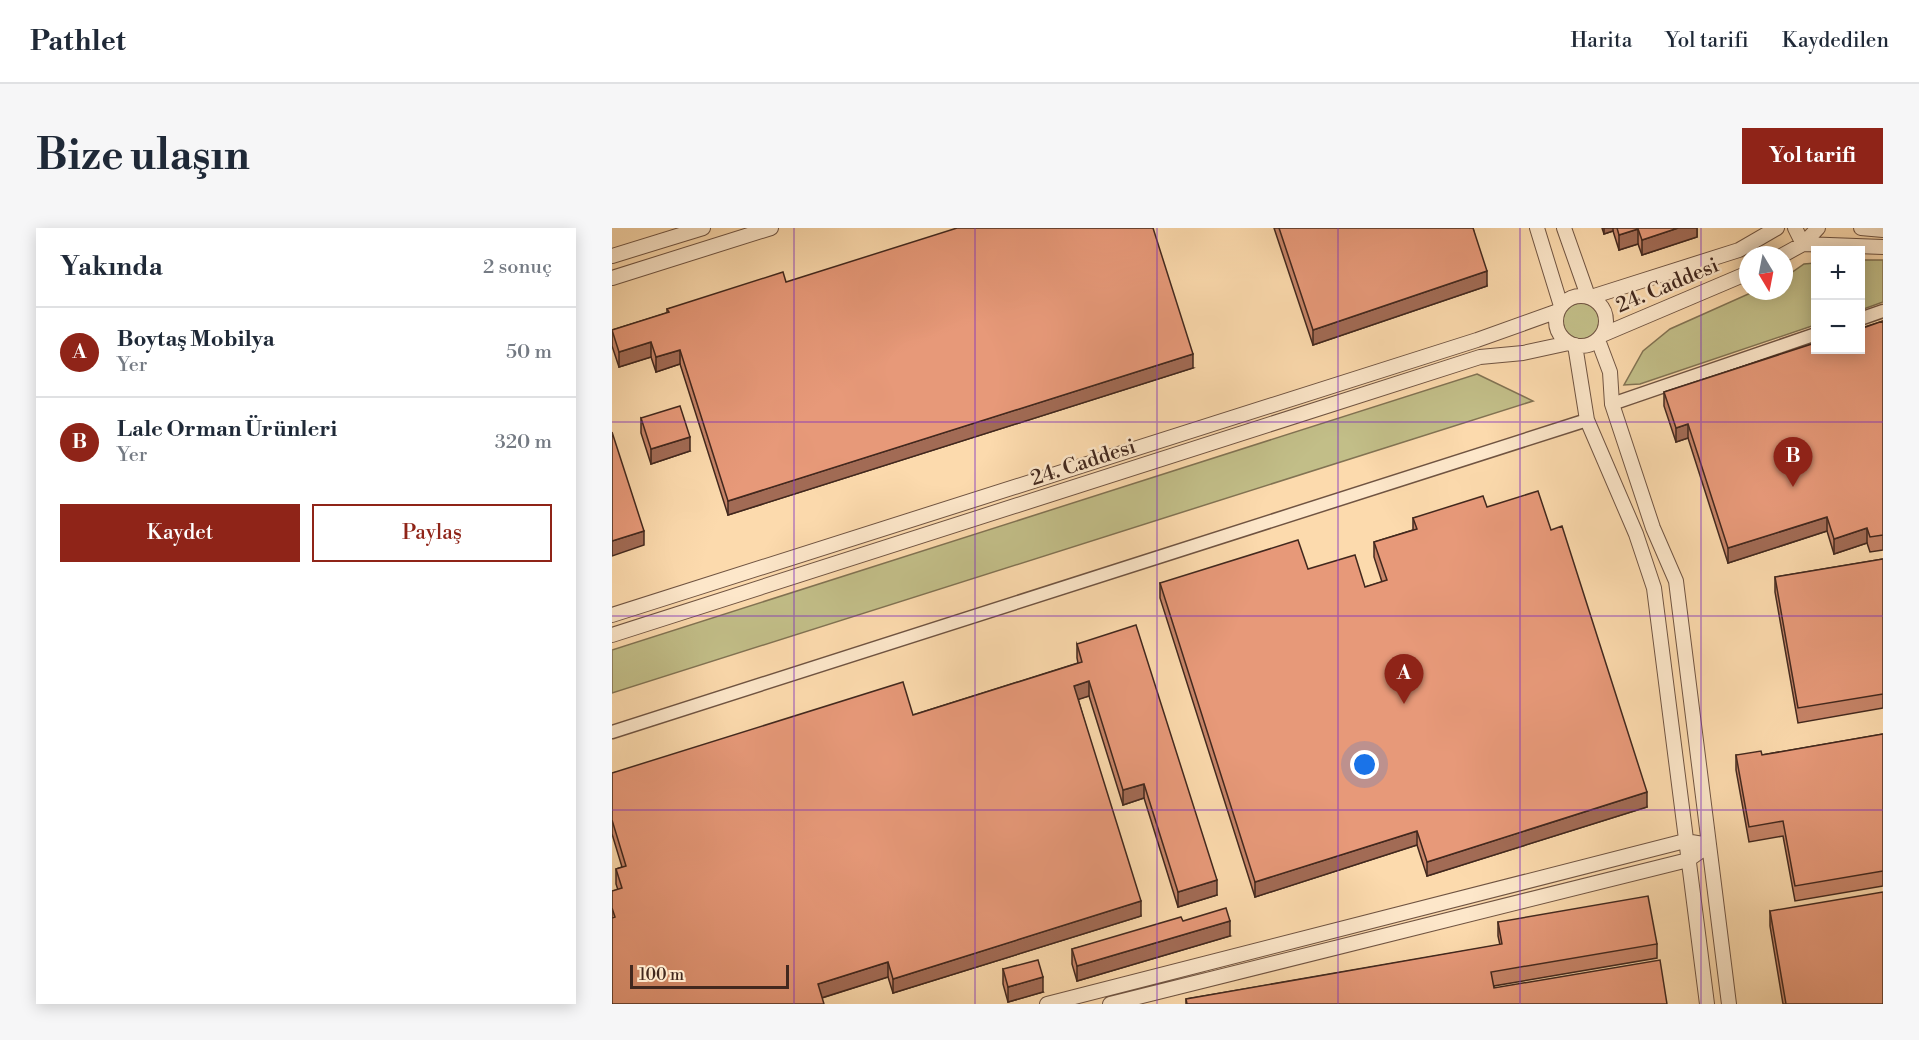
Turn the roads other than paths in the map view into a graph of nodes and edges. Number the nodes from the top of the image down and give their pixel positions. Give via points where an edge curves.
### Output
1 (703, 228) edge
2 (771, 228) edge
3 (1537, 228) edge
4 (1564, 228) edge
5 (1777, 228) edge
6 (1795, 228) edge
7 (1818, 228) edge
8 (1861, 228) edge
9 (1883, 230) edge
10 (1803, 244) junction
11 (1883, 247) edge
12 (1793, 250) edge
13 (619, 254) edge
14 (633, 272) junction
15 (1739, 277) edge
16 (612, 278) edge
17 (1590, 297) junction
18 (1559, 309) junction
19 (1883, 311) edge
20 (1865, 317) edge
21 (1811, 335) edge
22 (1600, 338) junction
23 (1572, 344) junction
24 (1612, 404) junction
25 (1587, 420) junction
26 (612, 615) edge
27 (612, 634) edge
28 (612, 732) edge
29 (1685, 841) junction
30 (1709, 845) junction
31 (1688, 860) junction
32 (1084, 1001) edge
33 (1047, 1004) edge
34 (1110, 1004) edge
35 (1707, 1004) edge
36 (1729, 1004) edge

1 - 13 street
2 - 14 street
3 - 18 street
4 - 17 street
5 - 17 street, 24. Caddesi via 1739,250
6 - 10 street
7 - 10 street
8 - 9 street
10 - 11 street
10 - 12 street
13 - 14 street
14 - 16 street
15 - 22 street, 24. Caddesi
17 - 18 street via 1570,298
17 - 22 street via 1605,312 1606,324
18 - 23 street via 1557,329
18 - 26 street, 24. Caddesi via 1477,340
19 - 20 street
21 - 24 street
22 - 23 street via 1587,345
22 - 24 street via 1610,372
23 - 25 street
23 - 27 street, 24. Caddesi via 1480,357
24 - 30 street via 1653,528 1676,582
25 - 28 street
25 - 29 street via 1636,534 1654,588
29 - 30 street
29 - 31 street
29 - 32 street
30 - 31 street
30 - 36 street
31 - 34 street
31 - 35 street
32 - 33 street

